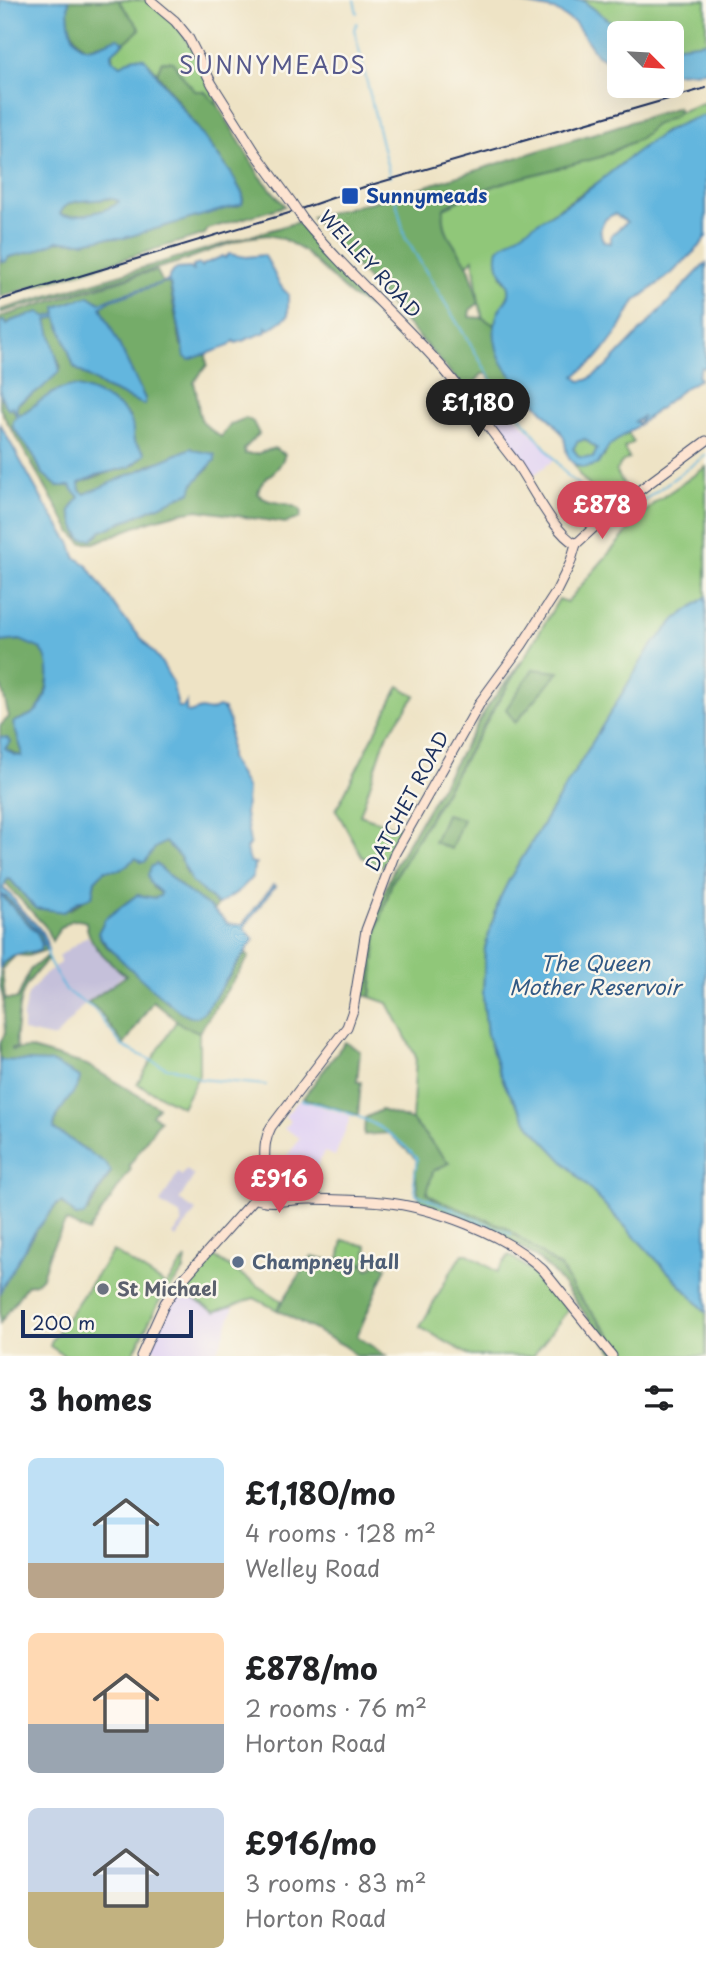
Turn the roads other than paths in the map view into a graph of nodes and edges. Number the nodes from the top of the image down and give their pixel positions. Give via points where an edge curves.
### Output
1 (150, 0) edge
2 (706, 441) edge
3 (576, 544) junction
4 (254, 1198) junction
5 (141, 1356) edge
6 (612, 1356) edge

1 - 3 street, WELLEY ROAD, bridge via 188,37 230,114 305,222 448,374 517,464 560,530
2 - 3 street
3 - 4 street, DATCHET ROAD via 555,594 481,701 395,853 366,930 351,1019 271,1127 264,1146 263,1177
4 - 5 street via 177,1286
4 - 6 street via 263,1202 294,1198 382,1202 426,1210 475,1229 530,1258

